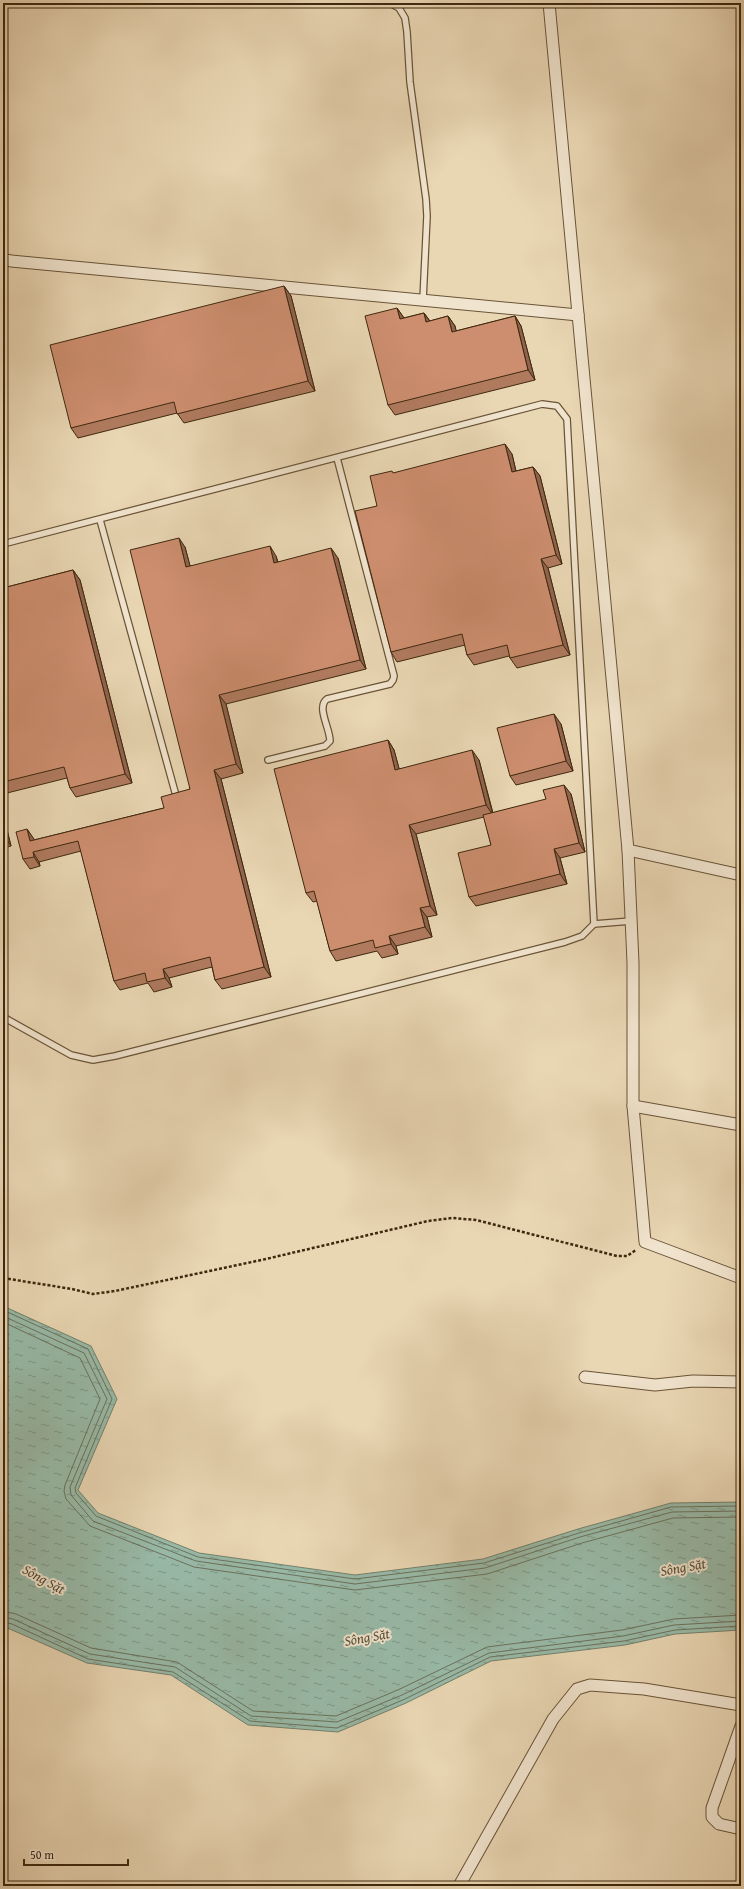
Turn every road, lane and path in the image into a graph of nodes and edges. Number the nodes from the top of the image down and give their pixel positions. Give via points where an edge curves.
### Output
1 (390, 3) edge
2 (549, 3) edge
3 (3, 259) edge
4 (423, 300) junction
5 (578, 315) junction
6 (337, 458) junction
7 (100, 520) junction
8 (3, 544) edge
9 (268, 760) dead end
10 (175, 792) edge
11 (628, 850) junction
12 (741, 875) edge
13 (631, 921) junction
14 (594, 924) junction
15 (3, 1017) edge
16 (633, 1106) junction
17 (741, 1125) edge
18 (645, 1242) junction
19 (3, 1278) edge
20 (741, 1278) edge
21 (585, 1377) dead end
22 (741, 1382) edge
23 (741, 1705) edge
24 (741, 1726) edge
25 (741, 1829) edge
26 (459, 1886) edge

1 - 4 lane via 399,8 405,18 410,82 426,200
2 - 5 street
3 - 4 street
4 - 5 street
5 - 11 street
6 - 7 lane
6 - 9 lane via 394,676 390,684 323,702 322,708 330,733 330,741 325,746
6 - 14 lane via 542,404 557,406 567,418
7 - 8 lane
7 - 10 lane
11 - 12 street
11 - 13 street
13 - 14 lane
13 - 16 street
14 - 15 lane via 582,936 565,942 93,1060 71,1055
16 - 17 street
16 - 18 street
18 - 19 path via 630,1254 617,1256 482,1221 452,1218 428,1221 115,1292 93,1294
18 - 20 street
21 - 22 street via 655,1385 693,1381
23 - 26 street via 644,1689 590,1685 578,1689 553,1719
24 - 25 street via 712,1808 712,1817 719,1824

